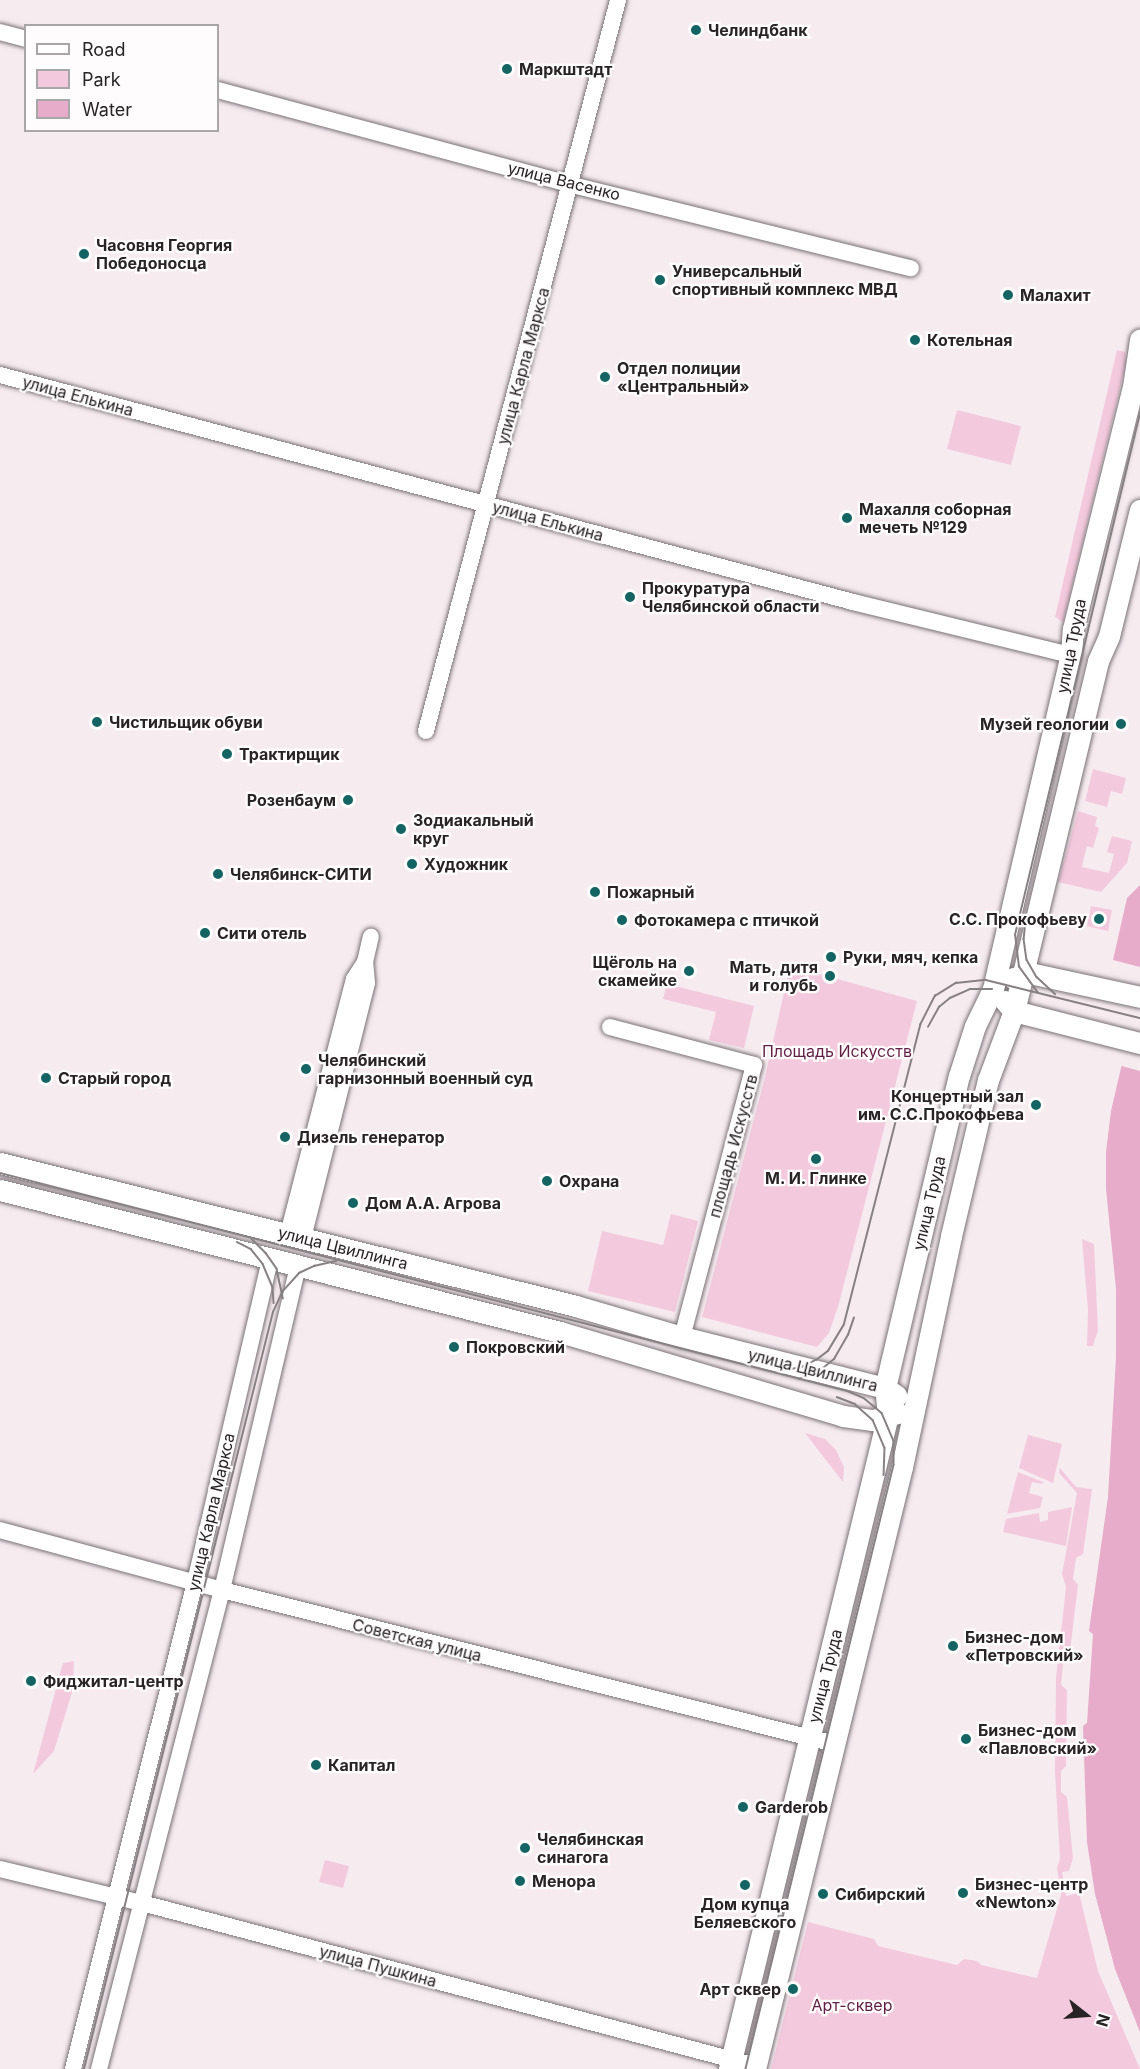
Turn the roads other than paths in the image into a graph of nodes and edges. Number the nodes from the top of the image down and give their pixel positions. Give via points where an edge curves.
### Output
1 (618, 0) edge
2 (0, 32) edge
3 (24, 38) edge
4 (219, 90) edge
5 (572, 184) junction
6 (911, 268) dead end
7 (1140, 340) edge
8 (0, 375) edge
9 (487, 505) junction
10 (1140, 510) edge
11 (1071, 655) junction
12 (1098, 662) junction
13 (426, 731) dead end
14 (371, 937) dead end
15 (1023, 976) junction
16 (994, 985) junction
17 (1140, 997) edge
18 (1014, 1011) junction
19 (610, 1027) dead end
20 (1140, 1043) edge
21 (0, 1163) edge
22 (0, 1190) edge
23 (296, 1236) junction
24 (270, 1258) junction
25 (298, 1266) junction
26 (682, 1337) junction
27 (885, 1388) junction
28 (914, 1409) junction
29 (888, 1415) junction
30 (0, 1530) edge
31 (195, 1582) junction
32 (222, 1590) junction
33 (810, 1737) junction
34 (835, 1744) junction
35 (0, 1869) edge
36 (117, 1898) junction
37 (142, 1903) junction
38 (730, 2064) edge
39 (755, 2067) edge
40 (73, 2069) edge
41 (99, 2069) edge

1 - 5 street, улица Карла Маркса
2 - 3 street
4 - 5 street, улица Васенко
5 - 6 street, улица Васенко
5 - 9 street, улица Карла Маркса
7 - 11 main road, улица Труда via 1133,387 1073,629
8 - 9 street, улица Елькина
9 - 11 street, улица Елькина
9 - 13 street, улица Карла Маркса
10 - 12 main road, улица Труда via 1109,636
11 - 12 main road, улица Елькина
11 - 16 main road, улица Труда
12 - 15 main road, улица Труда
14 - 23 street, улица Карла Маркса via 365,962 354,979
15 - 16 main road
15 - 17 main road via 1034,974
15 - 18 main road, улица Труда
16 - 18 main road
16 - 27 main road, улица Труда via 975,1026 959,1076
18 - 20 main road
18 - 28 main road, улица Труда via 988,1080
19 - 26 street, площадь Искусств via 754,1065
21 - 23 main road, улица Цвиллинга
22 - 24 main road, улица Цвиллинга
23 - 24 main road, улица Карла Маркса
23 - 25 main road, улица Карла Маркса
23 - 26 main road, улица Цвиллинга via 576,1306
24 - 25 main road, улица Цвиллинга
24 - 31 street, улица Карла Маркса
25 - 29 main road, улица Цвиллинга via 560,1332 843,1416 873,1420
25 - 32 street, улица Карла Маркса
26 - 27 main road, улица Цвиллинга
27 - 28 main road, улица Цвиллинга
27 - 29 main road, улица Труда
28 - 29 main road, улица Цвиллинга
28 - 34 main road, улица Труда
29 - 33 main road, улица Труда
30 - 31 street, Советская улица
31 - 32 street, Советская улица
31 - 36 street, улица Карла Маркса
32 - 33 street, Советская улица
32 - 37 street, улица Карла Маркса
33 - 34 street, Советская улица
33 - 38 main road, улица Труда
34 - 39 main road, улица Труда
35 - 36 street, улица Пушкина
36 - 37 street, улица Пушкина
36 - 40 street, улица Карла Маркса
37 - 38 street, улица Пушкина
37 - 41 street, улица Карла Маркса
38 - 39 street, улица Пушкина

